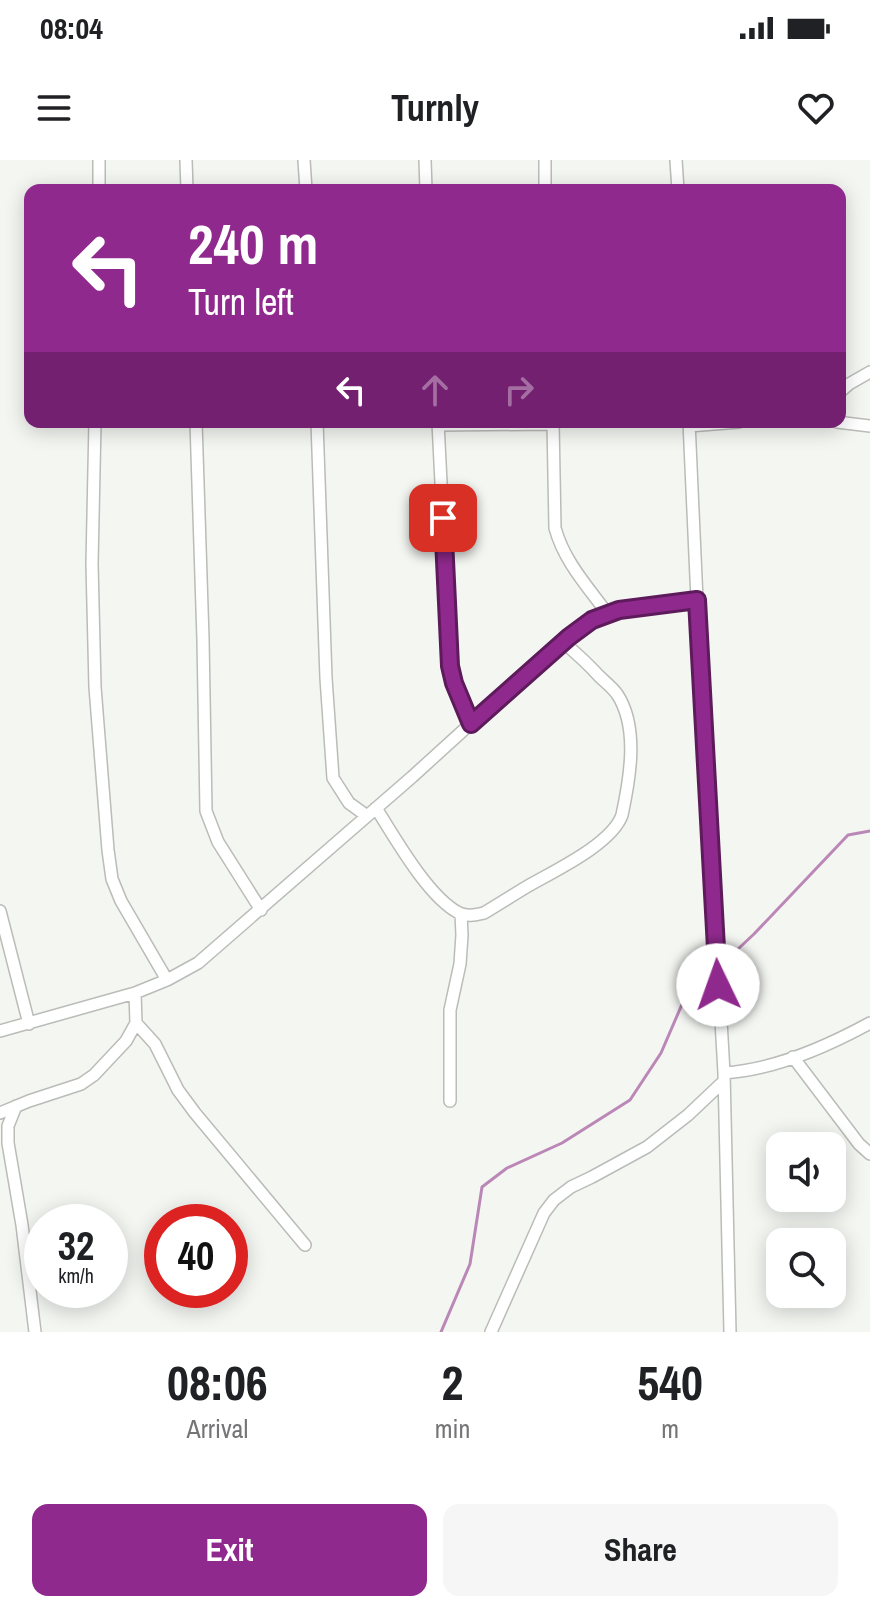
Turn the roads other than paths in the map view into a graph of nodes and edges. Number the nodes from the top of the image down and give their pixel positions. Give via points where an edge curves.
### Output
1 (99, 160) edge
2 (186, 160) edge
3 (304, 160) edge
4 (425, 160) edge
5 (545, 160) edge
6 (676, 160) edge
7 (99, 184) edge
8 (187, 184) edge
9 (306, 184) edge
10 (426, 184) edge
11 (545, 184) edge
12 (678, 184) edge
13 (870, 372) edge
14 (846, 387) edge
15 (846, 423) edge
16 (870, 426) edge
17 (95, 428) edge
18 (196, 428) edge
19 (317, 428) edge
20 (438, 428) edge
21 (553, 428) edge
22 (689, 428) edge
23 (697, 600) junction
24 (607, 613) junction
25 (563, 642) junction
26 (471, 724) junction
27 (371, 812) junction
28 (261, 910) junction
29 (0, 911) edge
30 (461, 914) junction
31 (167, 980) junction
32 (135, 993) junction
33 (136, 1023) junction
34 (870, 1023) edge
35 (29, 1024) junction
36 (0, 1031) edge
37 (793, 1057) junction
38 (724, 1077) junction
39 (450, 1101) dead end
40 (16, 1106) junction
41 (0, 1113) edge
42 (870, 1154) edge
43 (305, 1245) dead end
44 (35, 1332) edge
45 (491, 1332) edge
46 (730, 1332) edge

1 - 7 street
2 - 8 street
3 - 9 street
4 - 10 street
5 - 11 street
6 - 12 street
13 - 14 street
15 - 16 street
17 - 31 street via 95,687 108,850 121,901
18 - 28 street via 206,811 218,842
19 - 27 street via 333,778 349,803
20 - 26 street via 450,666
21 - 24 street via 555,528 568,562
22 - 23 street
23 - 24 street
23 - 38 street
24 - 25 street
25 - 26 street
25 - 30 street via 616,692 631,727 619,825 571,862 484,913
26 - 27 street
27 - 28 street
27 - 30 street via 436,894
28 - 31 street via 198,963
29 - 35 street
30 - 39 street via 460,964 450,1010
31 - 32 street
32 - 33 street
32 - 35 street
33 - 40 street via 126,1041 81,1084
33 - 43 street via 155,1044 195,1113
34 - 37 street
35 - 36 street
37 - 38 street
37 - 42 street
38 - 45 street via 647,1147 554,1200
38 - 46 street
40 - 41 street
40 - 44 street via 8,1143

